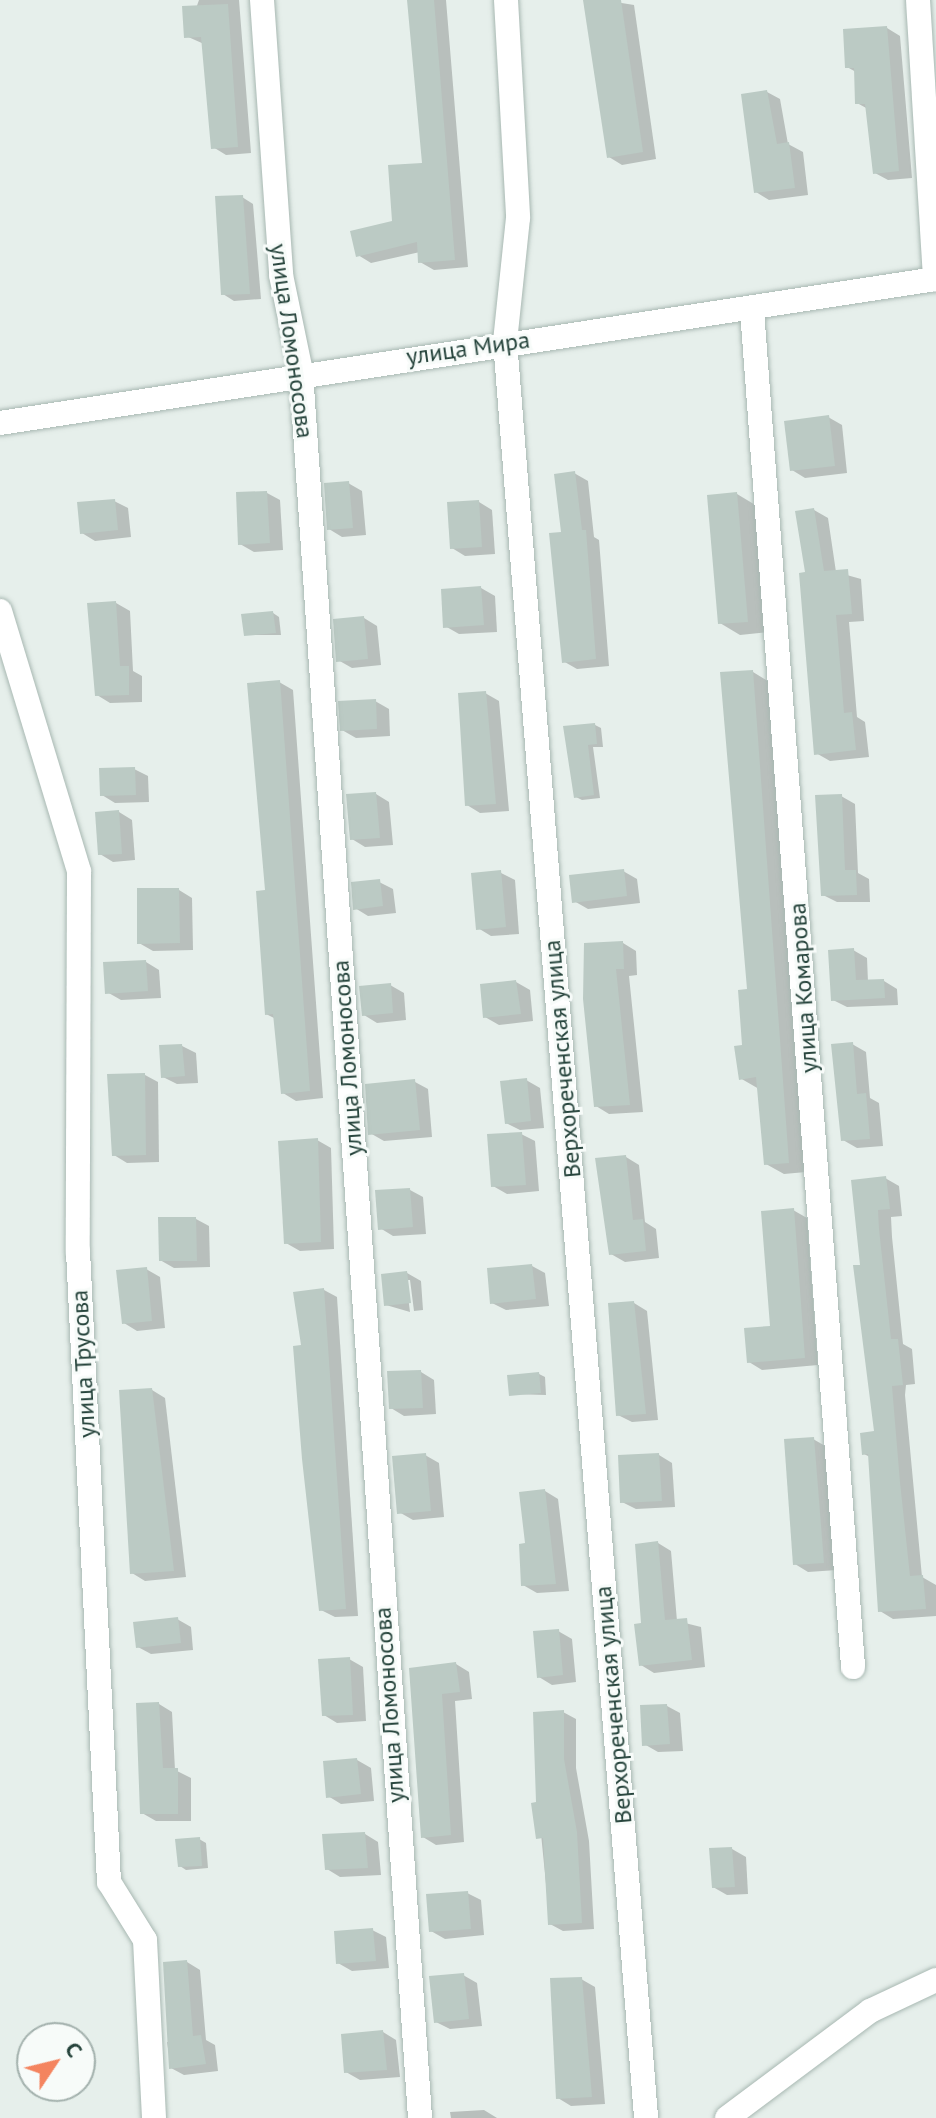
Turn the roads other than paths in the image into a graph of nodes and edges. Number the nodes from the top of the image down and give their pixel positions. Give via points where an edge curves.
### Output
1 (262, 0) edge
2 (506, 0) edge
3 (918, 0) edge
4 (935, 279) edge
5 (752, 310) junction
6 (505, 341) junction
7 (301, 372) junction
8 (0, 423) edge
9 (0, 611) edge
10 (853, 1667) dead end
11 (936, 1980) edge
12 (154, 2118) edge
13 (420, 2118) edge
14 (646, 2118) edge
15 (727, 2118) edge

1 - 7 street, улица Ломоносова via 281,275
2 - 6 street, Верхореченская улица via 518,218
3 - 4 street
4 - 5 street, улица Мира
5 - 6 street, улица Мира
5 - 10 street, улица Комарова
6 - 7 street, улица Мира
6 - 14 street, Верхореченская улица
7 - 8 street, улица Мира
7 - 13 street, улица Ломоносова
9 - 12 street, улица Трусова via 79,871 78,1251 109,1882 145,1940
11 - 15 street via 870,2011

